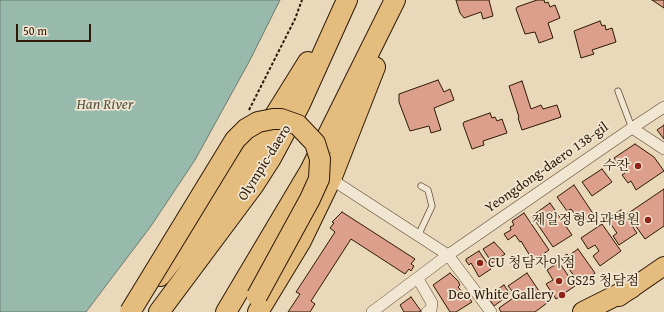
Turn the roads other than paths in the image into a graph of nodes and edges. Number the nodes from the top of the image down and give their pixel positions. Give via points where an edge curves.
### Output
1 (395, 0) edge
2 (400, 0) edge
3 (344, 8) edge
4 (618, 91) dead end
5 (664, 107) edge
6 (632, 128) junction
7 (664, 149) edge
8 (331, 179) junction
9 (421, 186) dead end
10 (418, 236) junction
11 (448, 255) junction
12 (664, 266) edge
13 (418, 279) junction
14 (631, 288) junction
15 (254, 307) edge
16 (131, 312) edge
17 (159, 312) edge
18 (226, 312) edge
19 (372, 312) edge
20 (427, 312) edge
21 (491, 312) edge
22 (583, 312) edge
23 (598, 312) edge

1 - 18 highway via 311,169
2 - 8 highway
3 - 16 highway, bridge via 266,131 225,190
3 - 17 highway, Olympic-daero via 300,104 271,158
4 - 6 lane
5 - 6 street, Yeongdong-daero 138-gil
6 - 7 street
6 - 11 street, Yeongdong-daero 138-gil
8 - 10 street
8 - 15 highway via 301,241
9 - 10 lane via 428,190 432,206
10 - 11 street
11 - 13 street, Yeongdong-daero 138-gil
11 - 21 street
12 - 14 main road
13 - 19 street, Yeongdong-daero 138-gil
13 - 20 street via 432,303 431,310
14 - 22 highway
14 - 23 main road
15 - 16 highway, bridge via 319,179 320,159 315,143 298,125 281,119 258,122 238,137

